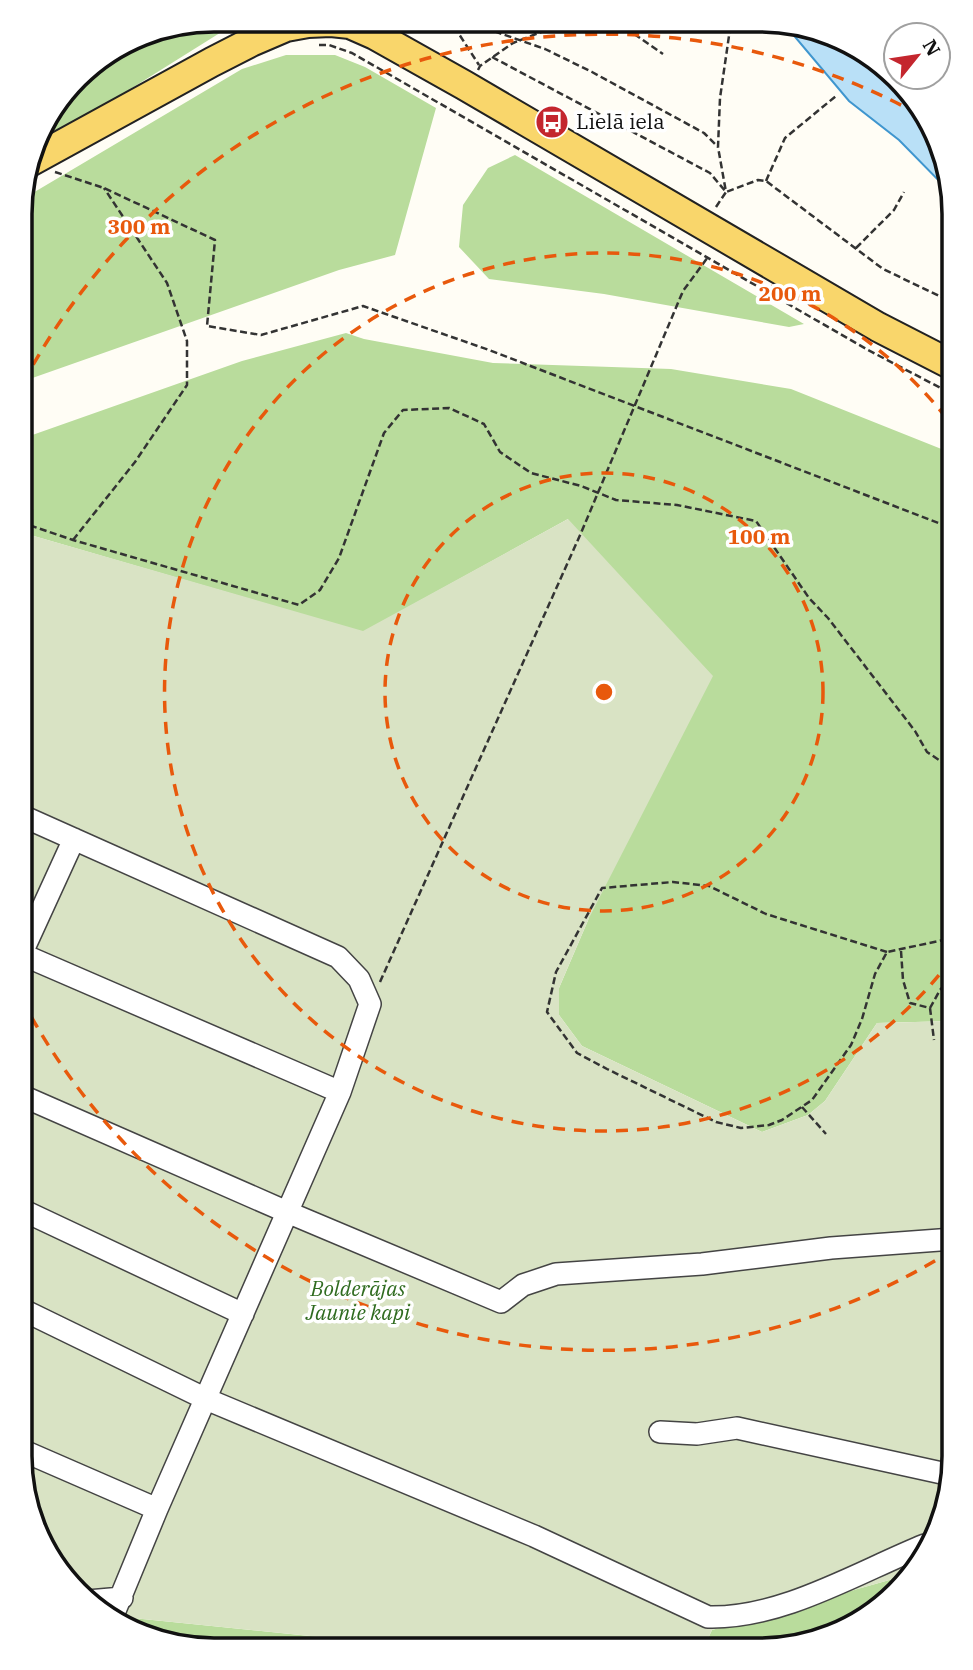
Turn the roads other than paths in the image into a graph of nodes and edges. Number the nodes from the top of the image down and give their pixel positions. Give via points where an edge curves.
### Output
1 (253, 32) edge
2 (366, 32) edge
3 (39, 167) edge
4 (942, 360) edge
5 (32, 820) edge
6 (74, 839) junction
7 (32, 932) edge
8 (32, 961) edge
9 (340, 1092) junction
10 (32, 1100) edge
11 (288, 1212) junction
12 (32, 1215) edge
13 (941, 1240) edge
14 (32, 1314) edge
15 (243, 1314) junction
16 (206, 1399) junction
17 (660, 1432) dead end
18 (32, 1455) edge
19 (940, 1473) edge
20 (158, 1509) junction
21 (916, 1549) edge
22 (117, 1608) edge

1 - 3 main road
2 - 4 main road via 475,78 703,227
5 - 6 lane
6 - 7 lane
6 - 9 lane via 338,957 359,979 370,1004
8 - 9 lane
9 - 11 lane
10 - 11 lane
11 - 13 lane via 501,1302 523,1285 556,1274
11 - 15 lane
12 - 15 lane
14 - 16 lane
15 - 16 lane
16 - 20 lane
16 - 21 lane via 534,1536 708,1617 773,1608
17 - 19 lane via 697,1434 737,1428
18 - 20 lane
20 - 22 lane

